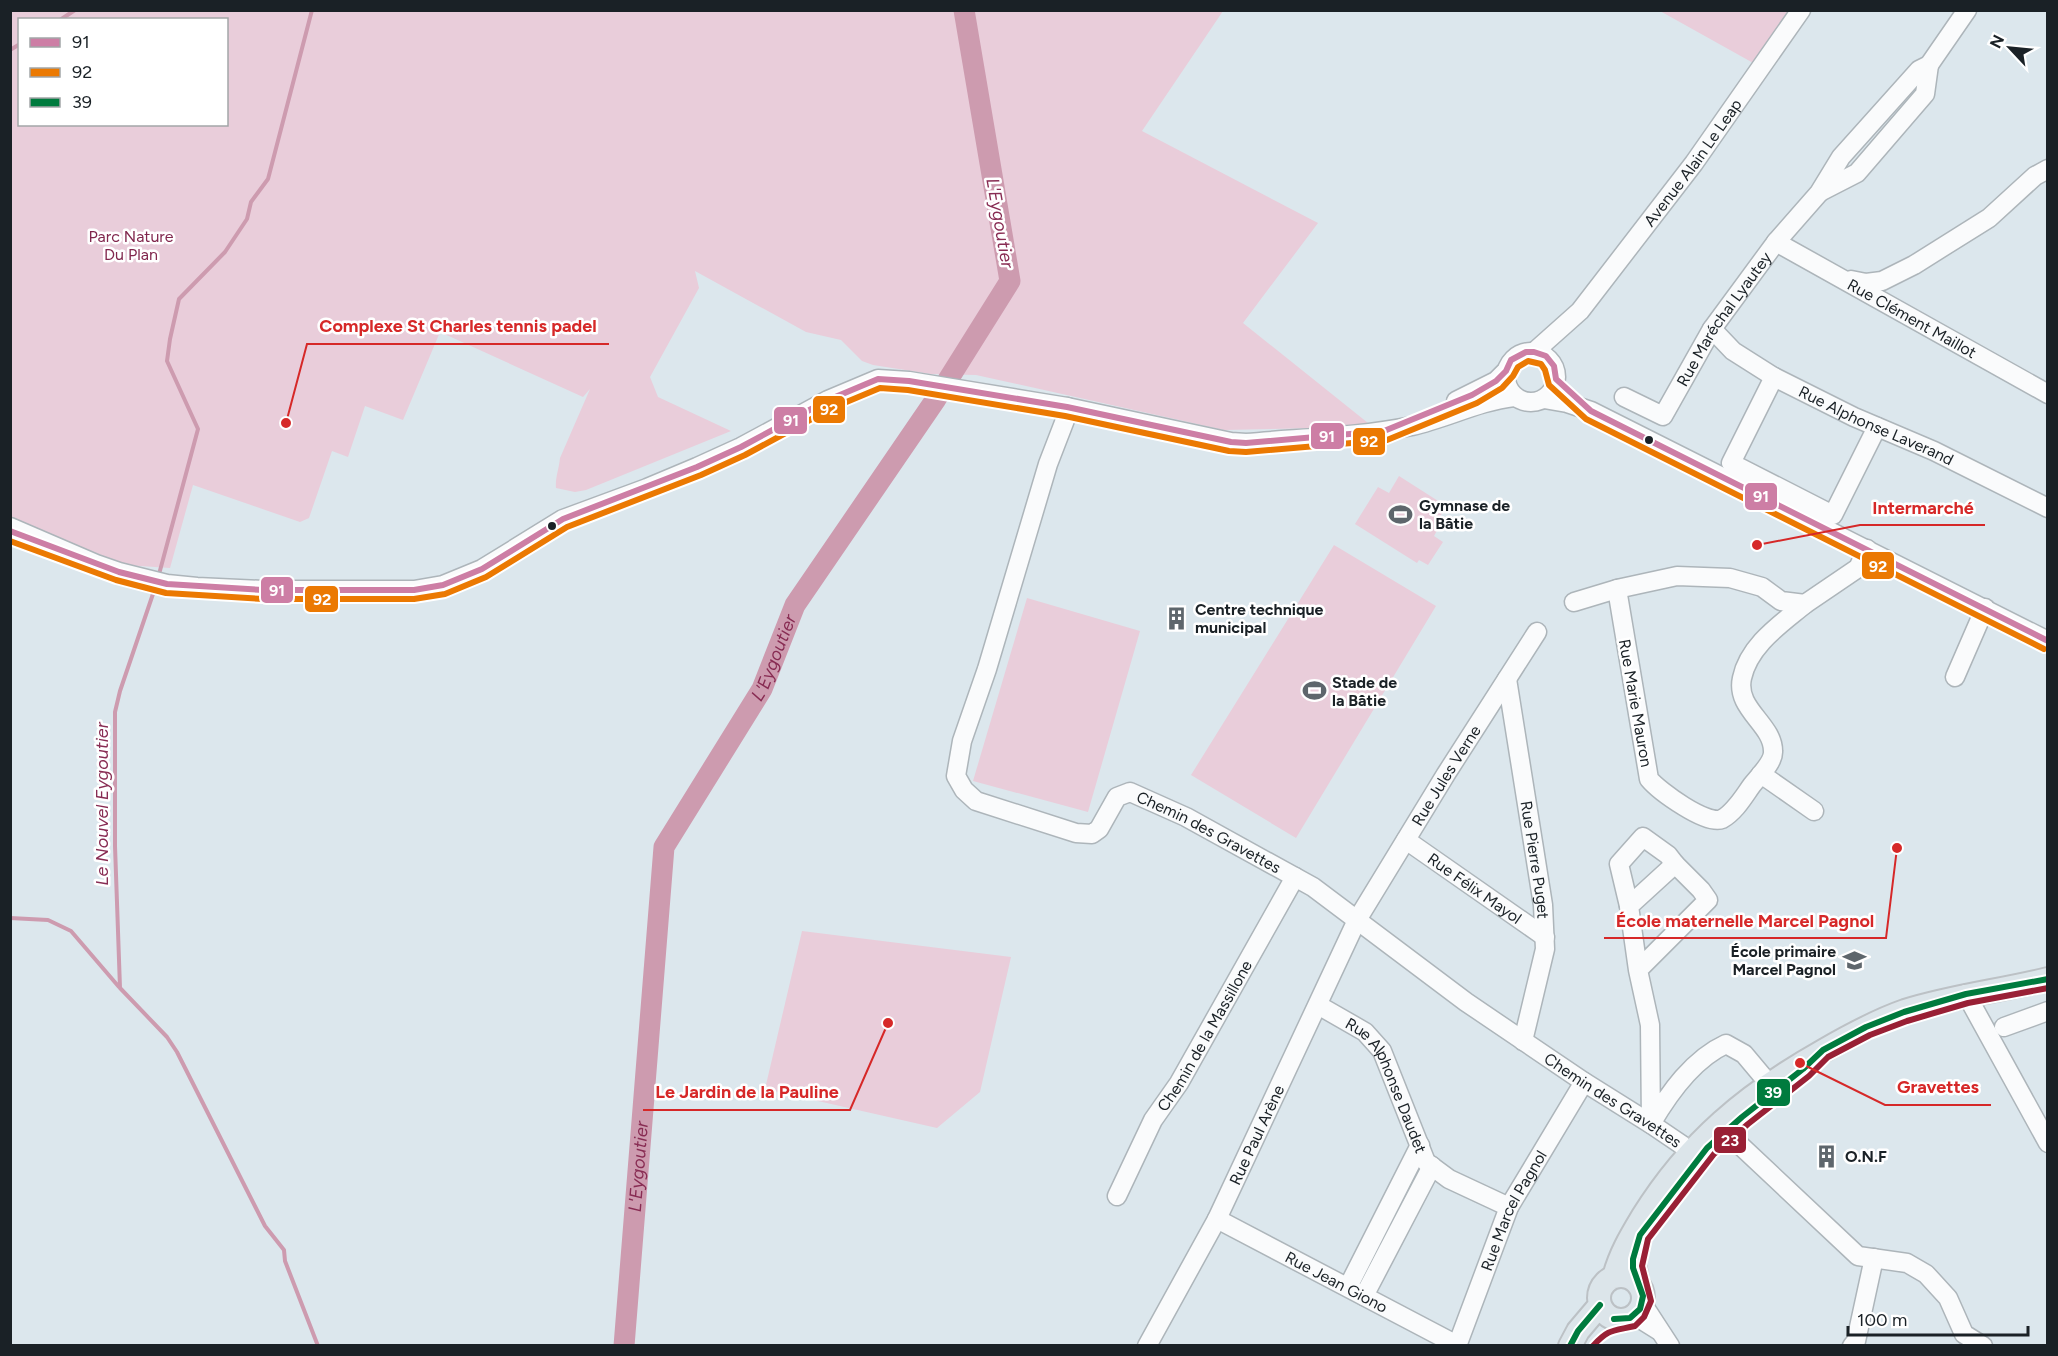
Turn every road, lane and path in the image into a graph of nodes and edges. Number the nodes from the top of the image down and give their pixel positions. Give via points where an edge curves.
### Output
1 (1801, 10) edge
2 (1967, 10) edge
3 (2048, 169) edge
4 (1776, 242) junction
5 (1843, 279) junction
6 (1580, 311) junction
7 (1712, 329) junction
8 (1534, 352) junction
9 (1506, 371) junction
10 (1555, 372) junction
11 (1774, 377) junction
12 (2048, 394) edge
13 (1514, 397) junction
14 (1624, 398) dead end
15 (1544, 399) junction
16 (1067, 407) junction
17 (1591, 411) junction
18 (1877, 426) junction
19 (1384, 431) junction
20 (2048, 508) edge
21 (10, 529) edge
22 (1867, 549) junction
23 (1617, 589) junction
24 (1574, 602) dead end
25 (1805, 604) junction
26 (1985, 608) junction
27 (1537, 632) dead end
28 (2048, 641) edge
29 (1955, 677) dead end
30 (1507, 679) junction
31 (1761, 774) junction
32 (1814, 811) dead end
33 (1406, 840) junction
34 (1675, 864) junction
35 (1295, 877) junction
36 (1629, 906) junction
37 (1357, 920) junction
38 (1545, 937) junction
39 (1638, 970) junction
40 (2048, 979) edge
41 (1966, 994) junction
42 (1317, 1005) junction
43 (2048, 1011) edge
44 (2004, 1027) dead end
45 (1523, 1041) junction
46 (1823, 1050) junction
47 (1584, 1082) junction
48 (1770, 1085) junction
49 (1652, 1124) junction
50 (1725, 1131) junction
51 (2048, 1143) edge
52 (1420, 1146) junction
53 (1690, 1152) junction
54 (1431, 1166) junction
55 (1117, 1196) dead end
56 (1509, 1207) junction
57 (1656, 1214) junction
58 (1217, 1219) junction
59 (1874, 1258) junction
60 (1614, 1277) junction
61 (1348, 1287) junction
62 (1364, 1296) junction
63 (1625, 1306) junction
64 (1964, 1340) edge
65 (1669, 1343) edge
66 (1457, 1345) edge
67 (1147, 1346) edge
68 (1570, 1346) edge
69 (1581, 1346) edge
70 (1852, 1346) edge
71 (1983, 1346) edge

1 - 6 street, Avenue Alain Le Leap via 1694,163
2 - 4 street, Rue Maréchal Lyautey via 1929,65 1919,70 1841,157 1819,193
3 - 5 street via 1989,218 1914,266 1882,281
4 - 5 street, Rue Clément Maillot
4 - 7 street, Rue Maréchal Lyautey
5 - 12 street, Rue Clément Maillot
6 - 8 street, Avenue Alain Le Leap
6 - 10 street, Avenue Alain Le Leap via 1562,344
7 - 11 street, Rue Alphonse Laverand via 1733,351
7 - 14 street, Rue Maréchal Lyautey via 1663,417
8 - 9 street via 1515,356
8 - 10 street via 1546,356
9 - 13 street via 1506,385
9 - 19 street via 1472,395
10 - 15 street via 1552,390
10 - 17 street
11 - 18 street, Rue Alphonse Laverand
11 - 18 street via 1731,463 1833,515
13 - 15 street via 1530,403
13 - 19 street
15 - 17 street
16 - 19 street via 1231,442
16 - 21 street via 929,384 878,380 828,400 697,467 563,519 482,569 443,585 414,590 167,584 96,564
16 - 35 street, Chemin des Gravettes via 962,741 956,776 976,801 1076,833 1092,834 1099,829 1117,797 1130,792 1186,817
17 - 22 street
18 - 20 street, Rue Alphonse Laverand
22 - 25 street, Rue Marie Mauron via 1858,568
22 - 26 street
23 - 24 street
23 - 25 street via 1677,576 1730,578 1762,587 1780,601
23 - 31 street, Rue Marie Mauron via 1649,779 1658,789 1708,820 1720,820 1731,813
25 - 31 street, Rue Marie Mauron via 1768,635 1747,660 1741,681 1745,704 1773,740 1773,755
26 - 28 street
26 - 29 street
27 - 30 street, Rue Jules Verne
30 - 33 street, Rue Jules Verne
30 - 38 street, Rue Pierre Puget
31 - 32 street
33 - 37 street, Rue Jules Verne
33 - 38 street, Rue Félix Mayol
34 - 36 street
34 - 36 street via 1643,837 1619,864
34 - 39 street via 1708,900
35 - 37 street, Chemin des Gravettes
35 - 55 street, Chemin de la Massillone via 1179,1083 1153,1120
36 - 39 street
37 - 42 street, Rue Paul Arène
37 - 45 street, Chemin des Gravettes
38 - 45 street, Rue Pierre Puget
39 - 49 street via 1650,1025
40 - 41 main road
41 - 46 main road via 1904,1012
41 - 51 street
42 - 52 street, Rue Alphonse Daudet via 1365,1032 1382,1051
42 - 58 street, Rue Paul Arène
43 - 44 street
45 - 47 street, Chemin des Gravettes
46 - 48 main road
46 - 50 main road
47 - 49 street, Chemin des Gravettes
47 - 56 street, Rue Marcel Pagnol
48 - 49 street via 1744,1054 1726,1044 1710,1052 1686,1076 1666,1098
48 - 53 main road via 1741,1104
49 - 53 street, Chemin des Gravettes
50 - 57 main road via 1697,1159
50 - 59 street via 1858,1256
52 - 54 street, Rue Alphonse Daudet
52 - 61 street
53 - 57 street, Chemin des Gravettes via 1692,1156
53 - 60 main road via 1649,1206 1626,1244
54 - 56 street, Rue Alphonse Daudet via 1449,1179
54 - 62 street
56 - 66 street, Rue Marcel Pagnol
57 - 63 main road via 1634,1249
58 - 61 street, Rue Jean Giono
58 - 67 street, Rue Paul Arène
59 - 64 street via 1907,1263 1926,1274 1948,1298
59 - 70 street
60 - 63 main road via 1627,1277
60 - 63 main road via 1603,1286 1599,1298
61 - 62 street, Rue Jean Giono
62 - 66 street, Rue Jean Giono
63 - 65 street via 1654,1326
63 - 68 main road via 1578,1331
63 - 69 main road
64 - 71 street

